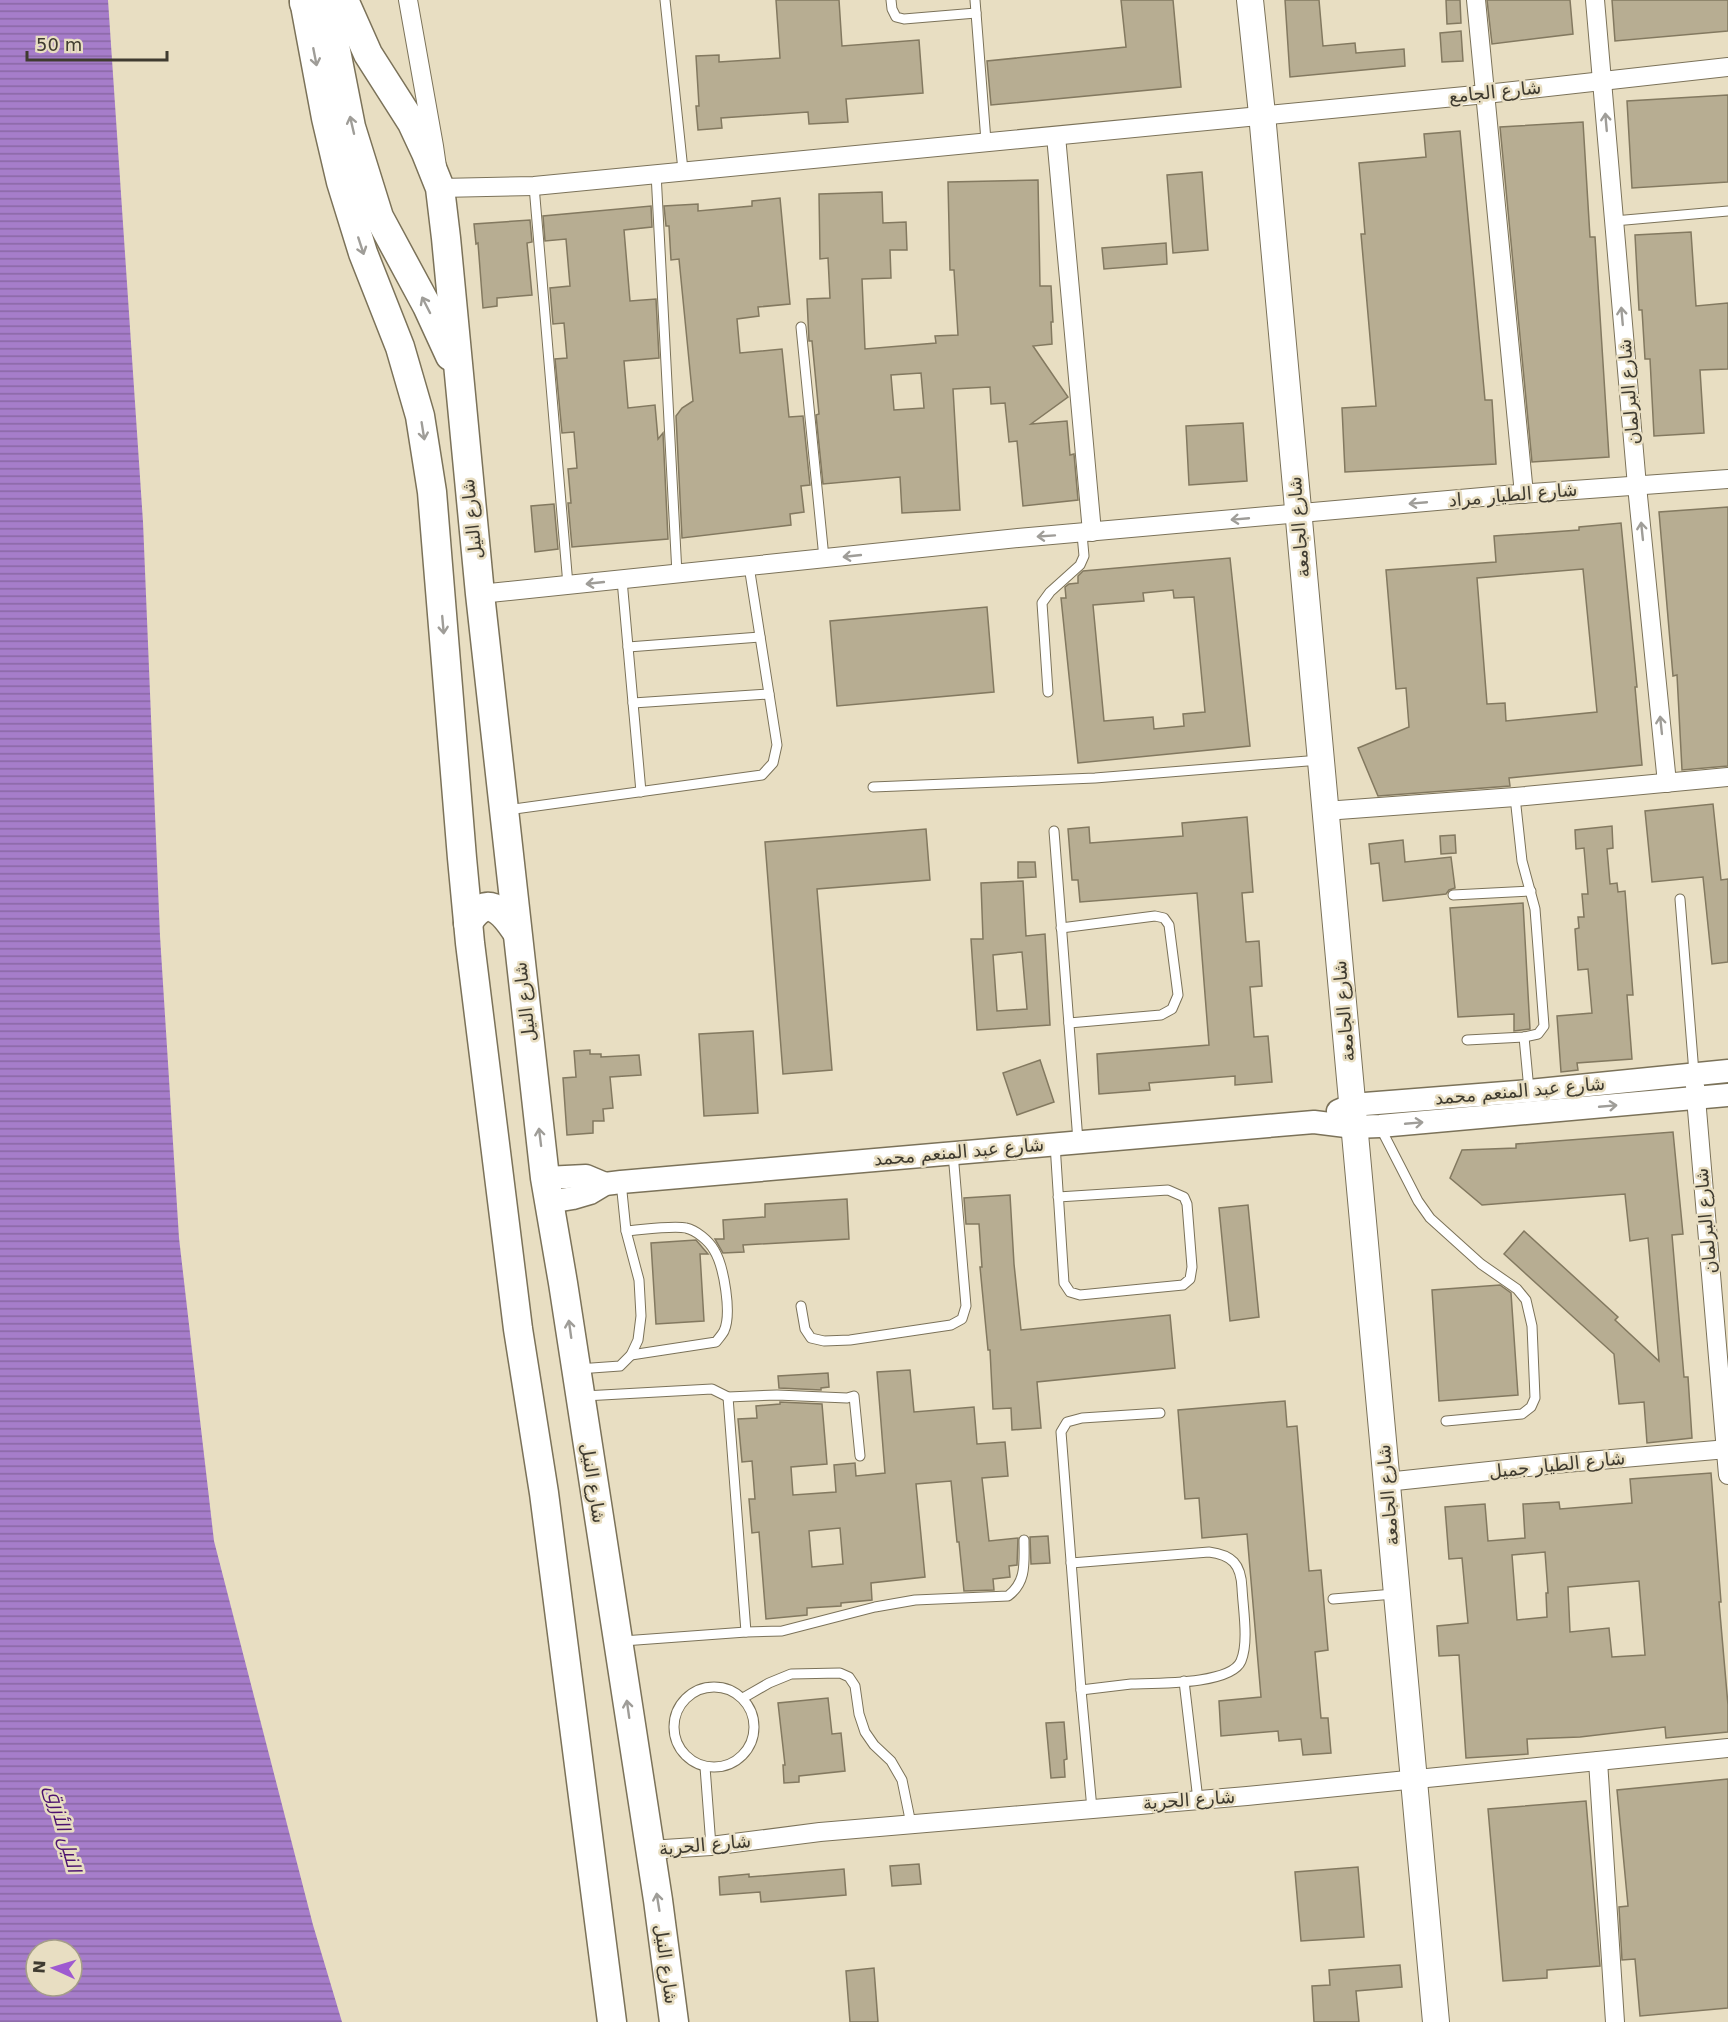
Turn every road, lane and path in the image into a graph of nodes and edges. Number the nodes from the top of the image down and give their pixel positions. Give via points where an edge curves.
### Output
1 (344, 0) edge
2 (408, 0) edge
3 (665, 0) edge
4 (891, 0) edge
5 (975, 0) edge
6 (1250, 0) edge
7 (1476, 0) edge
8 (1595, 0) edge
9 (304, 1) edge
10 (976, 13) junction
11 (1728, 67) edge
12 (1602, 80) junction
13 (1486, 94) junction
14 (1262, 114) junction
15 (1056, 136) junction
16 (986, 141) junction
17 (684, 170) junction
18 (656, 173) junction
19 (534, 186) junction
20 (440, 188) junction
21 (1728, 211) edge
22 (1614, 221) junction
23 (801, 327) dead end
24 (459, 377) junction
25 (1728, 478) edge
26 (1637, 486) junction
27 (1524, 494) junction
28 (1298, 513) junction
29 (1087, 533) junction
30 (824, 558) junction
31 (749, 566) junction
32 (677, 574) junction
33 (622, 580) junction
34 (568, 585) junction
35 (480, 594) junction
36 (760, 637) junction
37 (628, 647) junction
38 (1048, 692) dead end
39 (769, 694) junction
40 (633, 703) junction
41 (1321, 760) junction
42 (1728, 777) edge
43 (1667, 783) junction
44 (873, 787) dead end
45 (641, 792) junction
46 (1515, 797) junction
47 (504, 810) junction
48 (1325, 811) junction
49 (1054, 831) dead end
50 (1532, 891) junction
51 (1453, 895) dead end
52 (1680, 899) dead end
53 (468, 923) junction
54 (1061, 928) junction
55 (516, 932) junction
56 (1069, 1023) junction
57 (1524, 1037) junction
58 (1467, 1040) dead end
59 (1728, 1071) edge
60 (1694, 1074) junction
61 (1728, 1095) edge
62 (1696, 1099) junction
63 (1530, 1102) junction
64 (1353, 1116) junction
65 (1380, 1126) junction
66 (1078, 1142) junction
67 (1055, 1143) junction
68 (953, 1152) junction
69 (613, 1183) junction
70 (547, 1190) junction
71 (1058, 1197) junction
72 (626, 1231) junction
73 (801, 1306) dead end
74 (632, 1355) junction
75 (578, 1383) junction
76 (728, 1397) junction
77 (1160, 1413) dead end
78 (1446, 1421) dead end
79 (1727, 1449) edge
80 (860, 1456) dead end
81 (1728, 1475) edge
82 (1386, 1482) junction
83 (1024, 1540) dead end
84 (1071, 1563) junction
85 (1397, 1593) junction
86 (1334, 1599) dead end
87 (746, 1632) junction
88 (617, 1642) junction
89 (1184, 1681) junction
90 (1081, 1690) junction
91 (743, 1698) junction
92 (1728, 1748) edge
93 (1598, 1761) junction
94 (705, 1767) junction
95 (1413, 1779) junction
96 (1198, 1800) junction
97 (1092, 1809) junction
98 (911, 1824) junction
99 (711, 1846) junction
100 (649, 1850) junction
101 (612, 2022) edge
102 (674, 2022) edge
103 (1436, 2022) edge
104 (1615, 2022) edge

1 - 20 main road, شارع النيل via 368,54 412,123
2 - 20 street
3 - 17 lane
4 - 10 lane via 896,17 904,20
5 - 10 lane
6 - 14 main road, شارع الجامعة
7 - 13 street
8 - 12 street, شارع البرلمان
24 -> 9 main road via 427,306 379,217 351,127 329,15 323,8
9 -> 53 main road, شارع النيل via 341,182 420,416 432,492
10 - 16 lane
11 - 12 street, شارع الجامع
12 - 13 street, شارع الجامع
22 -> 12 street, شارع البرلمان
13 - 14 street, شارع الجامع
13 - 27 street
14 - 15 street, شارع الجامع
14 - 28 main road, شارع الجامعة
15 - 16 street, شارع الجامع
15 - 29 street
16 - 17 street, شارع الجامع
17 - 18 street, شارع الجامع
18 - 19 street, شارع الجامع
18 - 32 lane
19 - 20 street, شارع الجامع
19 - 34 lane
20 - 24 main road, شارع النيل
21 - 22 lane
26 -> 22 street, شارع البرلمان
23 - 30 lane
24 - 35 main road, شارع النيل
25 - 26 street, شارع الطيار مراد
26 - 27 street, شارع الطيار مراد
43 -> 26 street, شارع البرلمان
27 -> 28 street, شارع الطيار مراد
28 -> 29 street, شارع الطيار مراد
28 - 41 main road, شارع الجامعة
29 -> 30 street, شارع الطيار مراد
29 - 38 lane via 1080,565 1042,603
30 - 31 street, شارع الطيار مراد
31 - 32 street, شارع الطيار مراد
31 - 36 lane
32 - 33 street, شارع الطيار مراد
33 -> 34 street, شارع الطيار مراد
33 - 37 lane
34 - 35 street, شارع الطيار مراد
35 - 47 main road, شارع النيل
36 - 37 lane
36 - 39 lane
37 - 40 lane
39 - 40 lane
39 - 45 lane via 777,745 773,763 762,775
40 - 45 lane
41 - 44 lane via 1095,778
41 - 48 main road, شارع الجامعة
42 - 43 street
43 - 46 street
45 - 47 lane
46 - 48 street
46 - 50 lane via 1522,861
47 - 55 main road, شارع النيل
48 - 64 main road, شارع الجامعة
49 - 54 lane
50 - 51 lane
50 - 57 lane via 1544,1026 1538,1034
52 - 60 lane
53 - 55 main road via 476,910 495,908 505,914
53 - 101 main road, شارع النيل via 518,1329 549,1527
54 - 56 lane
54 - 56 lane via 1164,918 1169,925 1178,995 1172,1009 1161,1016
70 -> 55 main road, شارع النيل
56 - 66 lane
57 - 58 lane
57 - 63 lane
59 - 60 street, شارع عبد المنعم محمد
60 - 62 street, شارع البرلمان
60 - 63 street, شارع عبد المنعم محمد
61 - 62 street, شارع عبد المنعم محمد
63 -> 62 street, شارع عبد المنعم محمد
62 - 79 street, شارع البرلمان
63 - 64 street, شارع عبد المنعم محمد
65 -> 63 street, شارع عبد المنعم محمد
64 - 65 street, شارع عبد المنعم محمد
64 - 66 street, شارع عبد المنعم محمد
64 - 82 main road, شارع الجامعة
65 - 78 lane via 1430,1218 1481,1264 1517,1289 1526,1300 1532,1326 1535,1398 1531,1407 1522,1414
66 - 67 street, شارع عبد المنعم محمد
67 - 68 street, شارع عبد المنعم محمد
67 - 71 lane
68 - 69 street, شارع عبد المنعم محمد
68 - 73 lane via 966,1306 962,1319 951,1325 824,1341 811,1338 805,1329
69 - 70 street, شارع عبد المنعم محمد via 573,1198
69 - 72 lane
75 -> 70 main road, شارع النيل
71 - 71 lane via 1064,1283 1070,1292 1183,1285 1190,1279 1184,1197 1168,1190
72 - 74 lane via 639,1280 641,1316
72 - 74 lane via 687,1228 703,1237 715,1250 727,1305 724,1332 716,1342
74 - 75 lane via 620,1366
75 - 76 lane via 712,1389
75 - 88 main road, شارع النيل
76 - 80 lane via 855,1396
76 - 87 lane
77 - 84 lane via 1082,1419 1067,1422 1061,1432
79 - 81 street, شارع البرلمان
79 - 82 street, شارع الطيار جميل
82 - 85 main road, شارع الجامعة
83 - 87 lane via 1022,1578 1018,1589 1008,1596 915,1600 782,1631
84 - 89 lane via 1209,1552 1225,1554 1235,1563 1241,1577 1245,1647 1240,1664 1215,1677
84 - 90 lane
85 - 86 lane
85 - 95 main road, شارع الجامعة
87 - 88 lane
100 -> 88 main road, شارع النيل
89 - 90 lane
89 - 96 lane
90 - 97 lane
91 - 94 lane via 752,1713 755,1730 750,1747 738,1760 723,1767
91 - 94 lane via 729,1689 713,1686 697,1690 683,1700 675,1715 673,1732 679,1748 690,1760
91 - 98 lane via 791,1674 840,1673 849,1677 855,1686 865,1732 902,1780
92 - 93 street, شارع الحرية
93 - 95 street, شارع الحرية
93 - 104 street
94 - 99 lane
95 - 96 street, شارع الحرية
95 - 103 main road, شارع الجامعة
96 - 97 street, شارع الحرية
97 - 98 street, شارع الحرية
98 - 99 street, شارع الحرية
99 - 100 street, شارع الحرية
102 -> 100 main road, شارع النيل

